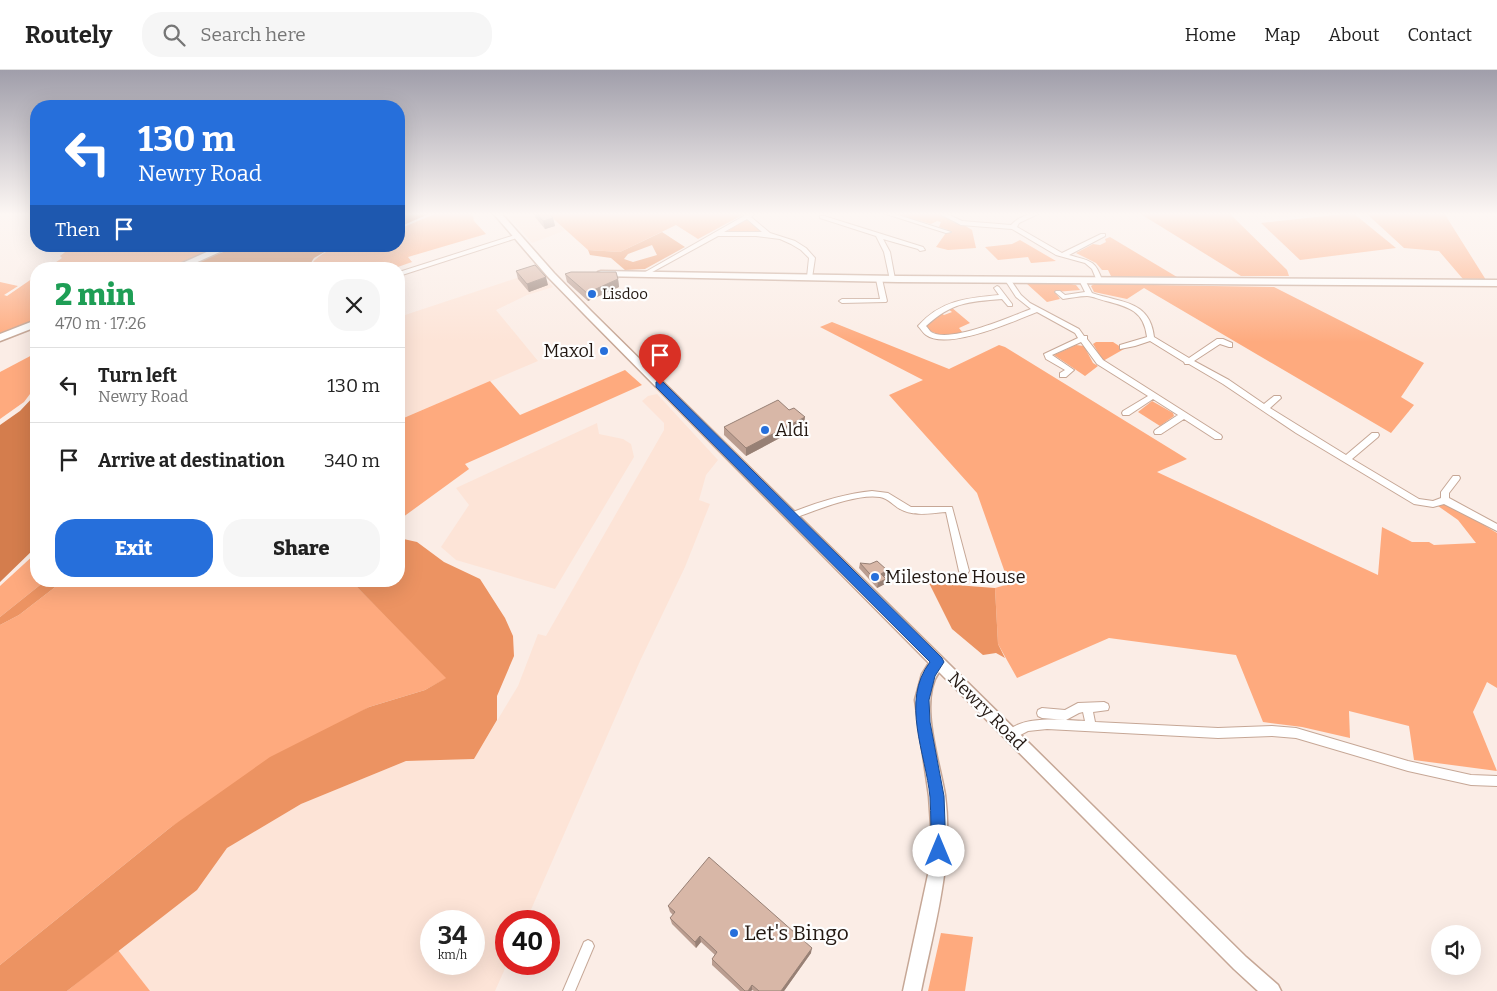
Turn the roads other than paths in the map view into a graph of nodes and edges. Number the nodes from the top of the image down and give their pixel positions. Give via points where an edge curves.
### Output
1 (205, 256) edge
2 (455, 256) edge
3 (534, 256) edge
4 (674, 256) edge
5 (810, 256) edge
6 (888, 256) edge
7 (1067, 256) edge
8 (190, 262) edge
9 (405, 272) edge
10 (563, 274) edge
11 (591, 274) edge
12 (643, 275) junction
13 (551, 276) junction
14 (810, 277) junction
15 (879, 279) junction
16 (892, 279) junction
17 (1008, 280) junction
18 (1082, 280) junction
19 (1099, 280) junction
20 (1497, 283) edge
21 (997, 288) dead end
22 (1058, 292) dead end
23 (1089, 294) junction
24 (1004, 297) junction
25 (842, 301) dead end
26 (1010, 304) dead end
27 (1037, 310) junction
28 (30, 326) edge
29 (0, 338) edge
30 (1084, 338) junction
31 (1151, 338) junction
32 (1229, 345) dead end
33 (1122, 347) dead end
34 (1188, 362) junction
35 (1062, 375) dead end
36 (1153, 396) junction
37 (1277, 398) dead end
38 (1264, 408) junction
39 (1126, 413) dead end
40 (1184, 415) junction
41 (1158, 432) dead end
42 (1375, 435) dead end
43 (1218, 437) dead end
44 (1346, 460) junction
45 (1456, 478) dead end
46 (1446, 500) junction
47 (791, 516) junction
48 (1497, 528) edge
49 (964, 571) dead end
50 (938, 662) junction
51 (1104, 707) dead end
52 (1087, 708) junction
53 (1042, 713) dead end
54 (1091, 727) junction
55 (1011, 735) junction
56 (1497, 781) edge
57 (588, 946) dead end
58 (569, 991) edge
59 (912, 991) edge
60 (1272, 991) edge

1 - 8 main road
2 - 9 street
3 - 13 main road, Newry Road
4 - 12 street
5 - 14 street
6 - 16 street
7 - 19 street via 1087,262
10 - 13 main road
11 - 12 main road
12 - 14 main road
13 - 47 main road, Newry Road
14 - 15 main road
15 - 16 main road
15 - 25 street via 884,302
16 - 17 main road
17 - 18 main road
17 - 27 street via 1018,296
18 - 19 main road
18 - 23 street
19 - 20 main road
21 - 24 street
22 - 23 street via 1063,297
23 - 31 street via 1133,308 1146,320
24 - 26 street
24 - 27 street via 950,304 922,326 924,332 932,337 953,338
27 - 30 street via 1061,320
28 - 29 main road
30 - 35 street via 1048,354 1070,370
30 - 36 street via 1100,362
31 - 33 street
31 - 34 street
32 - 34 street via 1220,341
34 - 38 street via 1226,382
36 - 39 street
36 - 40 street
37 - 38 street
38 - 44 street
40 - 41 street
40 - 43 street
42 - 44 street
44 - 46 street via 1417,502 1433,504
45 - 46 street via 1445,492
46 - 48 street
47 - 49 street via 814,507 880,494 908,510 949,509
47 - 50 main road, Newry Road
50 - 55 main road, Newry Road
50 - 59 main road via 929,674 922,700 937,796 940,840 937,870
51 - 52 street
52 - 53 street via 1078,708 1066,715
52 - 54 street
54 - 55 street via 1026,726
54 - 56 street via 1296,733 1408,766 1471,780
55 - 60 main road, Newry Road
57 - 58 street

